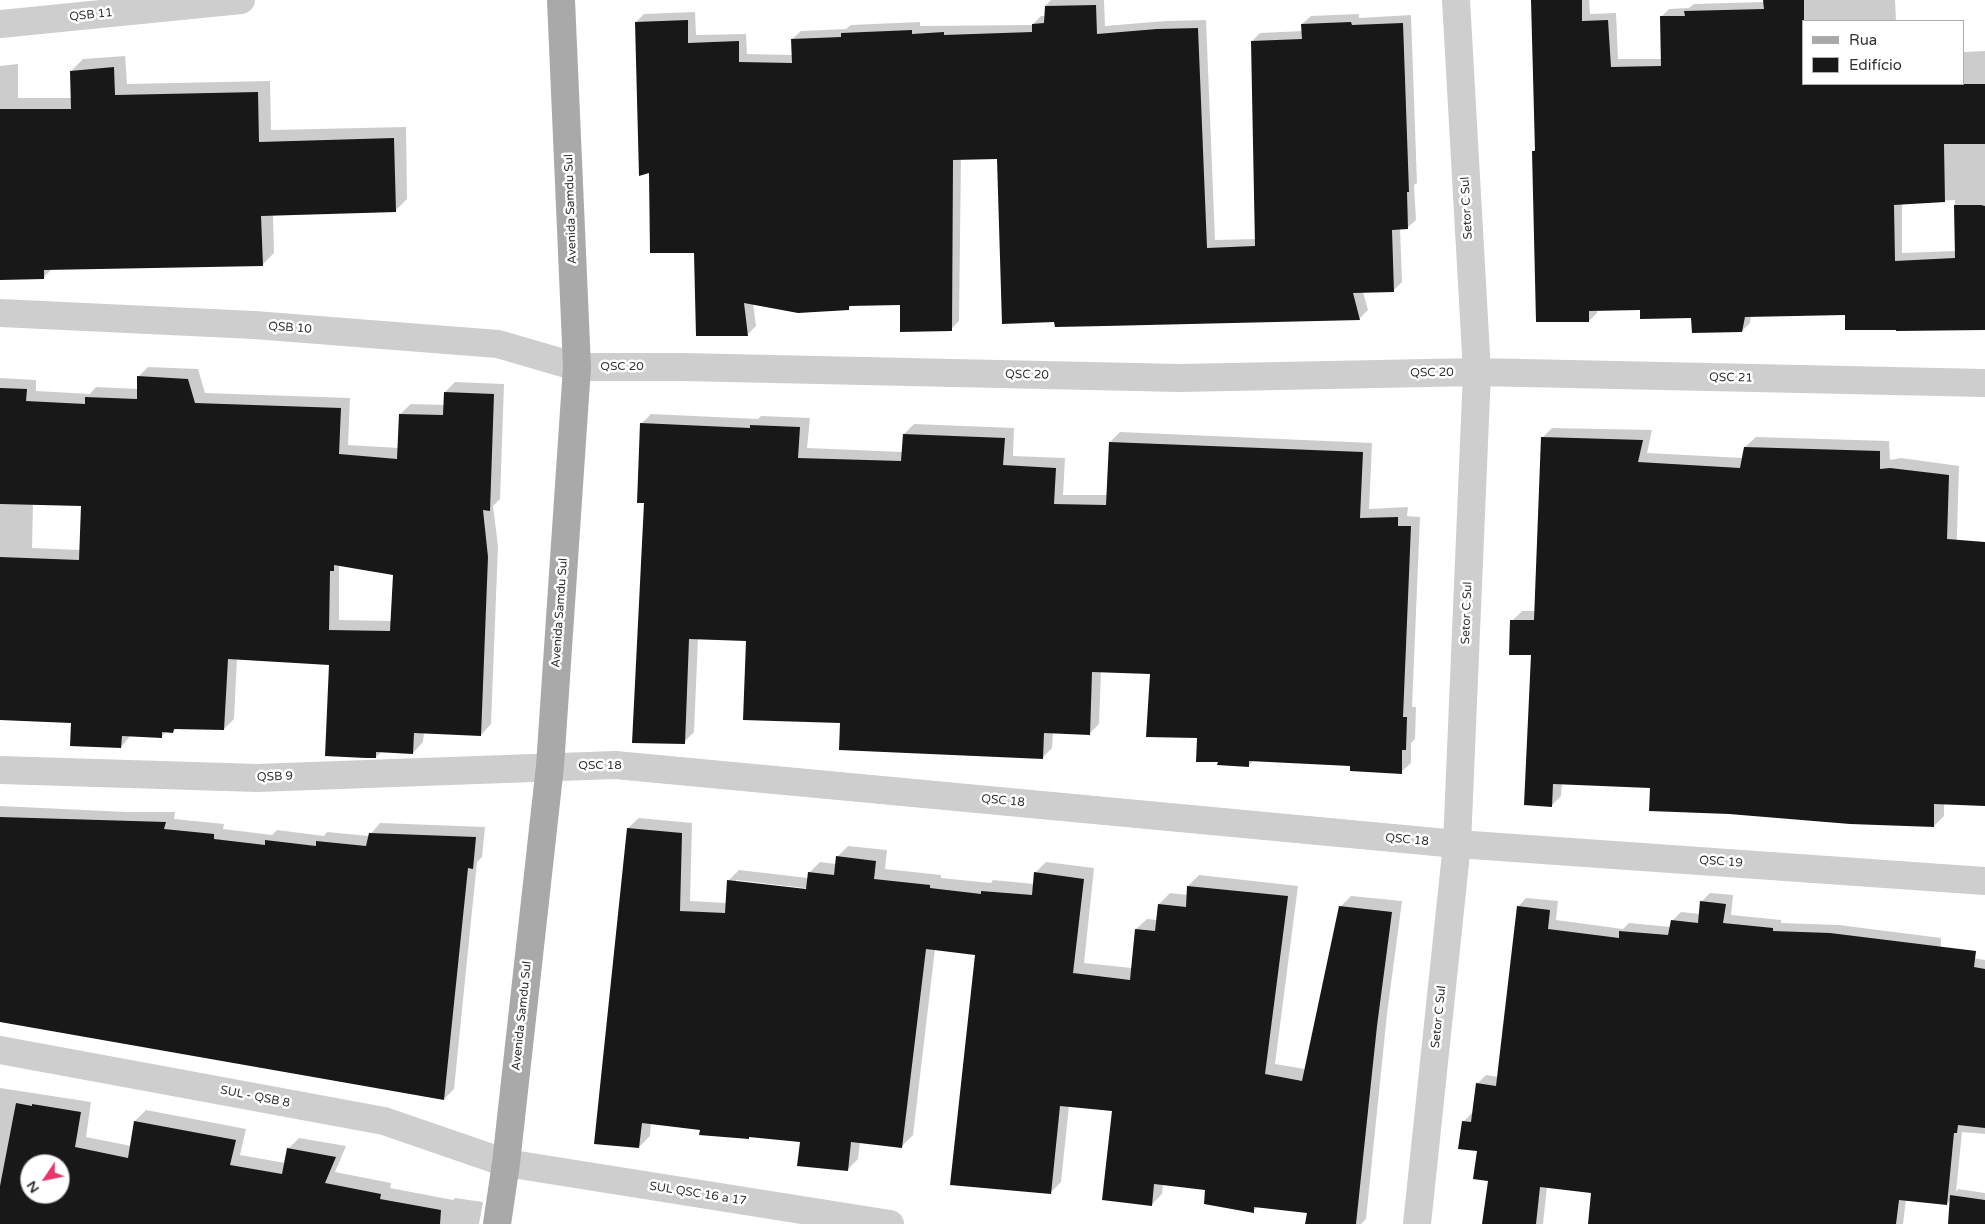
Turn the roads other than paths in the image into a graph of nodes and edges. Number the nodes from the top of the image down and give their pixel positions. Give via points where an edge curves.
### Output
1 (241, 0) edge
2 (561, 0) edge
3 (1456, 0) edge
4 (0, 24) edge
5 (0, 313) edge
6 (577, 366) junction
7 (1477, 372) junction
8 (1985, 383) edge
9 (550, 766) junction
10 (0, 770) edge
11 (1457, 844) junction
12 (1985, 881) edge
13 (0, 1050) edge
14 (506, 1163) junction
15 (497, 1224) edge
16 (890, 1224) edge
17 (1417, 1224) edge

1 - 4 street, QSB 11
2 - 6 main road, Avenida Samdu Sul
3 - 7 street, Setor C Sul
5 - 6 street, QSB 10 via 254,325 498,344
6 - 7 street, QSC 20 via 1180,378
6 - 9 main road, Avenida Samdu Sul
7 - 8 street, QSC 21
7 - 11 street, Setor C Sul
9 - 10 street, QSB 9 via 257,778
9 - 11 street, QSC 18 via 615,765 689,771
9 - 14 main road, Avenida Samdu Sul
11 - 12 street, QSC 19
11 - 17 street, Setor C Sul
13 - 14 street, SUL - QSB 8 via 384,1121
14 - 15 main road, Avenida Samdu Sul
14 - 16 street, SUL QSC 16 a 17

